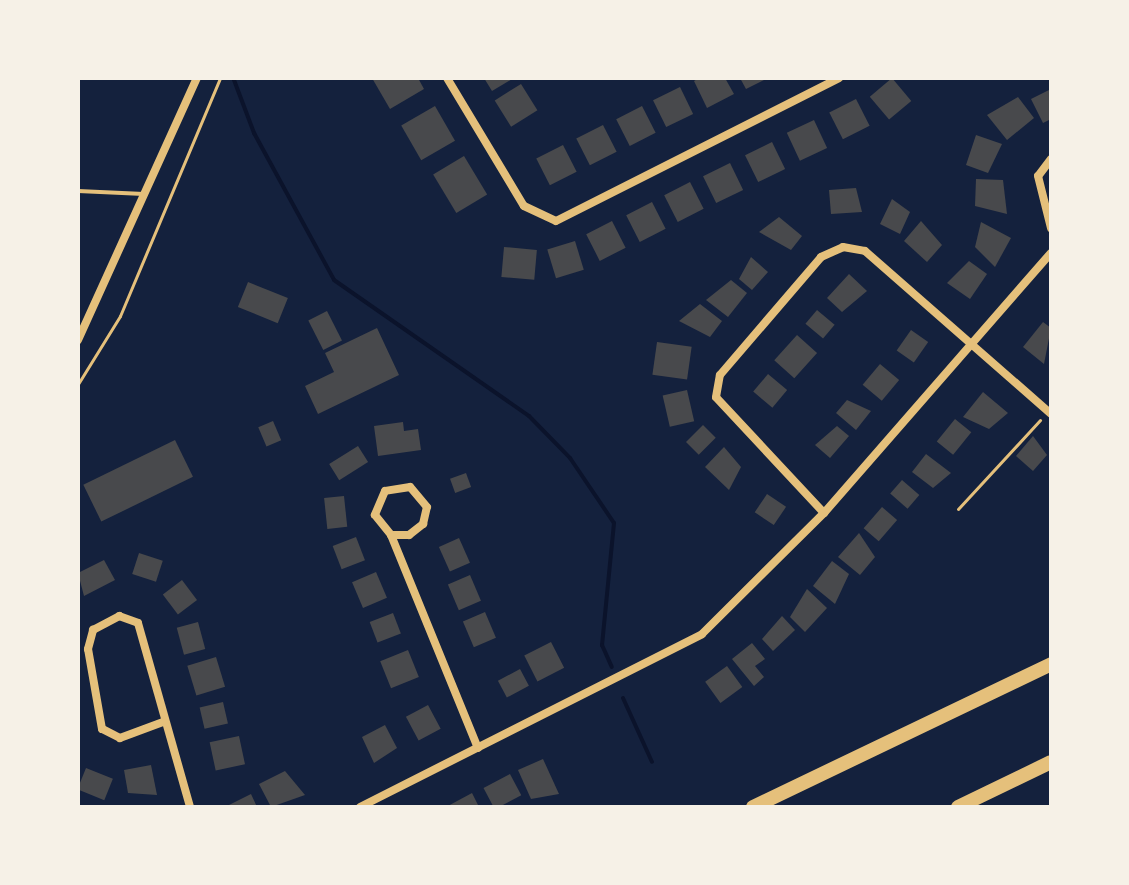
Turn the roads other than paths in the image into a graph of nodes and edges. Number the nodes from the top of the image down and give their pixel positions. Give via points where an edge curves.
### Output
1 (197, 78) edge
2 (447, 78) edge
3 (839, 78) edge
4 (1051, 159) edge
5 (78, 191) edge
6 (147, 194) junction
7 (1051, 228) edge
8 (1051, 253) edge
9 (78, 340) edge
10 (973, 344) junction
11 (1050, 412) edge
12 (824, 513) junction
13 (391, 535) junction
14 (1051, 664) edge
15 (163, 722) junction
16 (478, 748) junction
17 (1051, 762) edge
18 (190, 807) edge
19 (360, 807) edge
20 (753, 807) edge
21 (958, 807) edge

1 - 6 street
2 - 3 street via 524,206 556,221
4 - 7 street via 1038,176
5 - 6 lane
6 - 9 street
8 - 10 street
10 - 11 street
10 - 12 street
10 - 12 street via 865,251 843,247 821,257 720,375 716,397
12 - 16 street via 702,634
13 - 13 street via 417,531 426,516 423,498 410,487 393,486 379,497 375,515
13 - 16 street
14 - 20 highway
15 - 15 street via 138,623 119,616 93,630 88,649 102,729 120,738
15 - 18 street
16 - 19 street
17 - 21 highway

